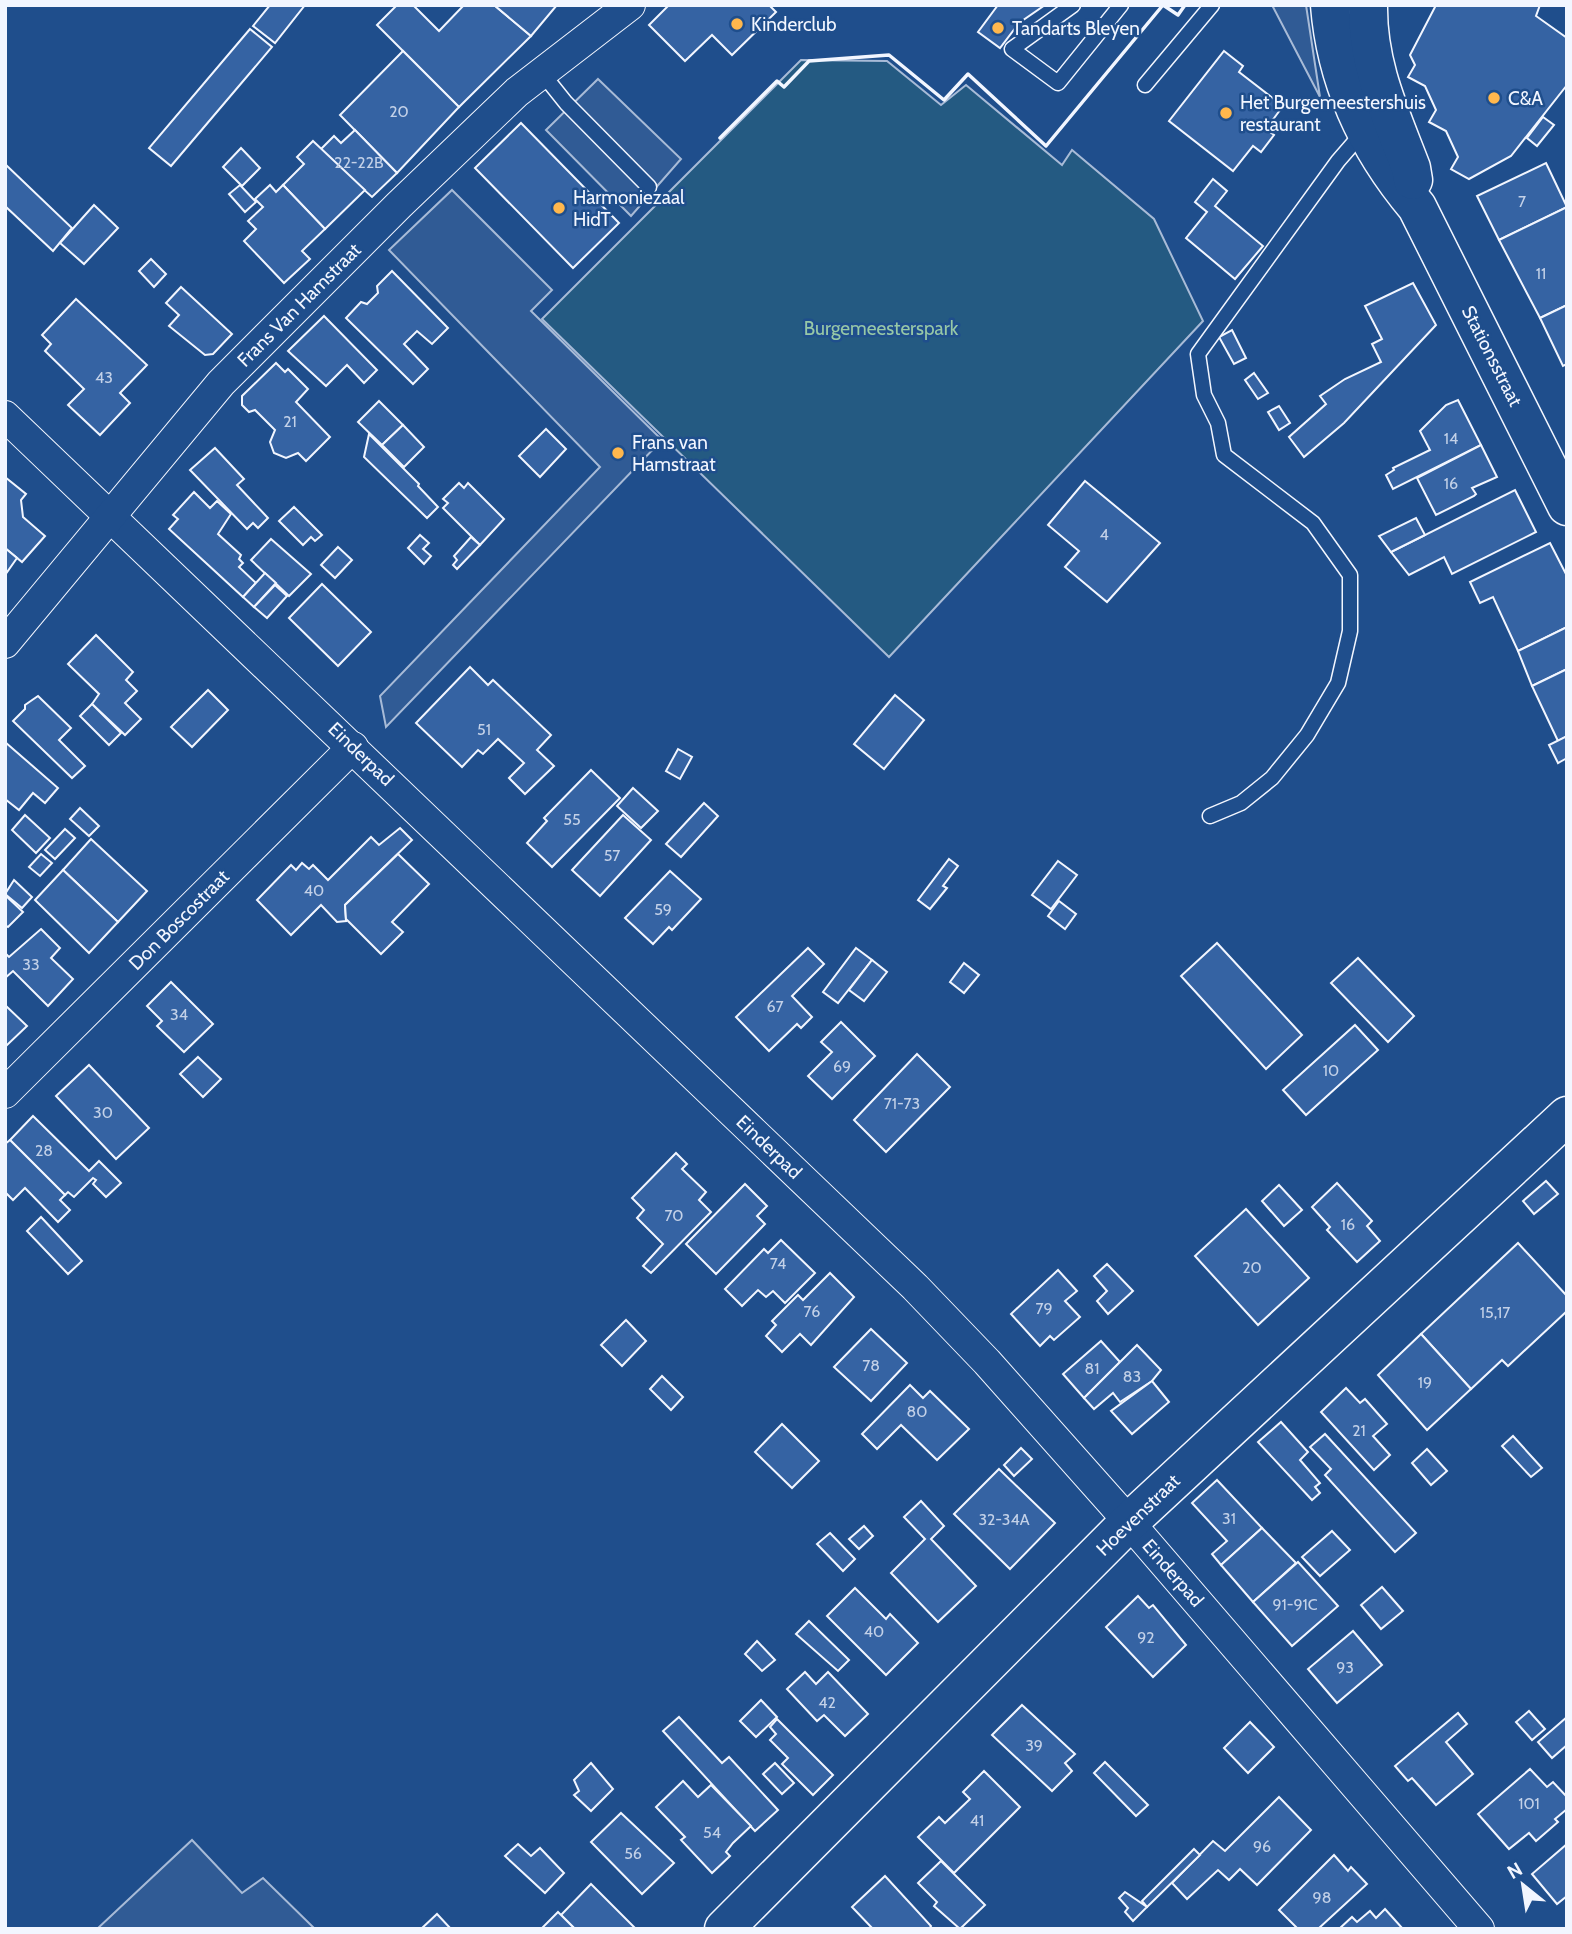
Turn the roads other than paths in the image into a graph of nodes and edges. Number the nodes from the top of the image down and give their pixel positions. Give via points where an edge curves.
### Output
1 (630, 5) edge
2 (1073, 5) edge
3 (1121, 5) edge
4 (1212, 5) edge
5 (1330, 5) edge
6 (1368, 5) edge
7 (542, 73) junction
8 (1145, 85) dead end
9 (1377, 123) junction
10 (649, 187) dead end
11 (5, 416) edge
12 (1567, 506) edge
13 (112, 516) junction
14 (5, 643) edge
15 (353, 747) junction
16 (1210, 816) dead end
17 (5, 1093) edge
18 (1567, 1116) edge
19 (1129, 1522) junction
20 (724, 1929) edge
21 (1479, 1929) edge

1 - 7 street, Frans Van Hamstraat
2 - 3 lane via 1012,49 1058,83
4 - 8 lane
5 - 9 main road, Stationsstraat via 1333,44 1346,88
6 - 9 main road, Stationsstraat
7 - 10 lane
7 - 13 street, Frans Van Hamstraat via 399,205 221,383
9 - 12 main road, Stationsstraat via 1391,176 1417,206
9 - 16 lane via 1338,161 1198,354 1204,395 1218,424 1224,455 1313,523 1350,575 1350,631 1338,683 1314,725 1272,778 1241,803
11 - 13 street, Einderpad
13 - 14 street, Frans Van Hamstraat
13 - 15 street, Einderpad
15 - 17 street, Don Boscostraat
15 - 19 street, Einderpad via 915,1287
18 - 19 main road, Hoevenstraat
19 - 20 main road, Hoevenstraat
19 - 21 street, Einderpad

